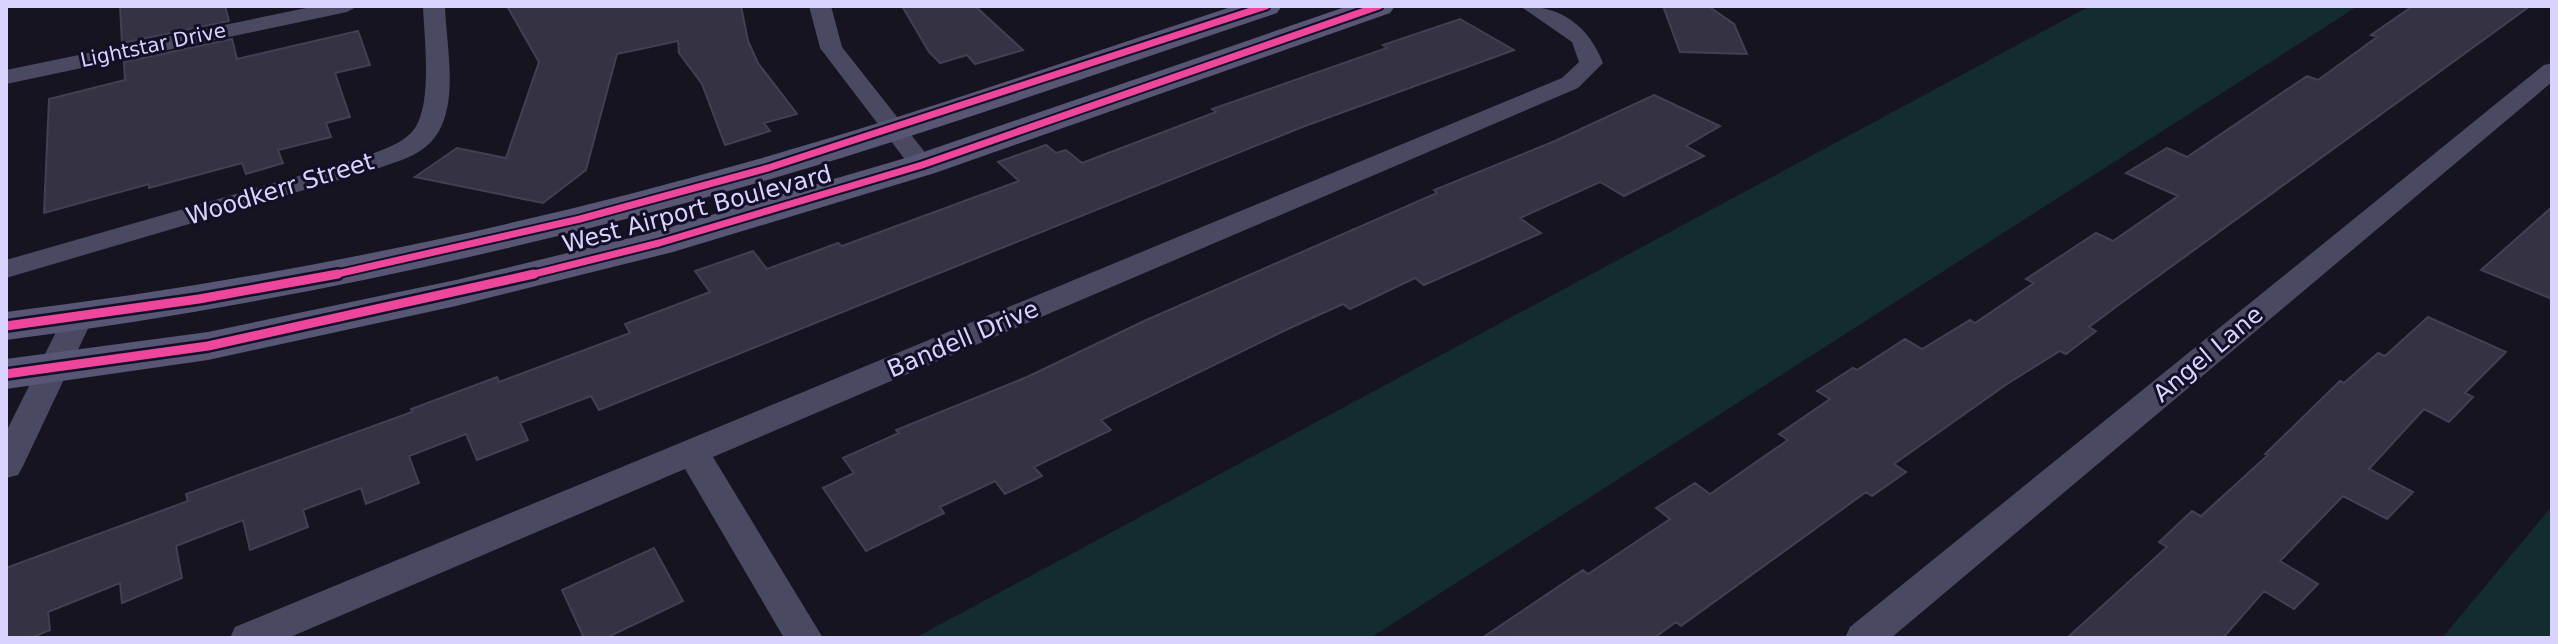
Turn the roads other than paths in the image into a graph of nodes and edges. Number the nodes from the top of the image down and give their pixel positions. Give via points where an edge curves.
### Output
1 (347, 6) edge
2 (434, 6) edge
3 (820, 6) edge
4 (1266, 6) edge
5 (1379, 6) edge
6 (1531, 6) edge
7 (2552, 70) edge
8 (6, 77) edge
9 (893, 129) junction
10 (922, 165) junction
11 (6, 269) edge
12 (78, 318) junction
13 (6, 326) edge
14 (52, 368) junction
15 (6, 374) edge
16 (693, 453) junction
17 (6, 466) edge
18 (249, 638) edge
19 (804, 638) edge
20 (1864, 638) edge

1 - 8 street, Lightstar Drive
2 - 11 street, Woodkerr Street via 435,116 409,147 370,163
3 - 9 street via 831,48
4 - 9 main road, West Airport Boulevard
5 - 10 main road, West Airport Boulevard
6 - 16 street, Bandell Drive via 1582,39 1591,63 1570,83
7 - 20 street, Angel Lane
9 - 10 street
9 - 12 main road, West Airport Boulevard via 605,213 405,260
10 - 14 main road, West Airport Boulevard via 659,243 456,293 208,346
12 - 13 main road, West Airport Boulevard
12 - 14 street
14 - 15 main road, West Airport Boulevard
14 - 17 street
16 - 18 street, Bandell Drive
16 - 19 street

